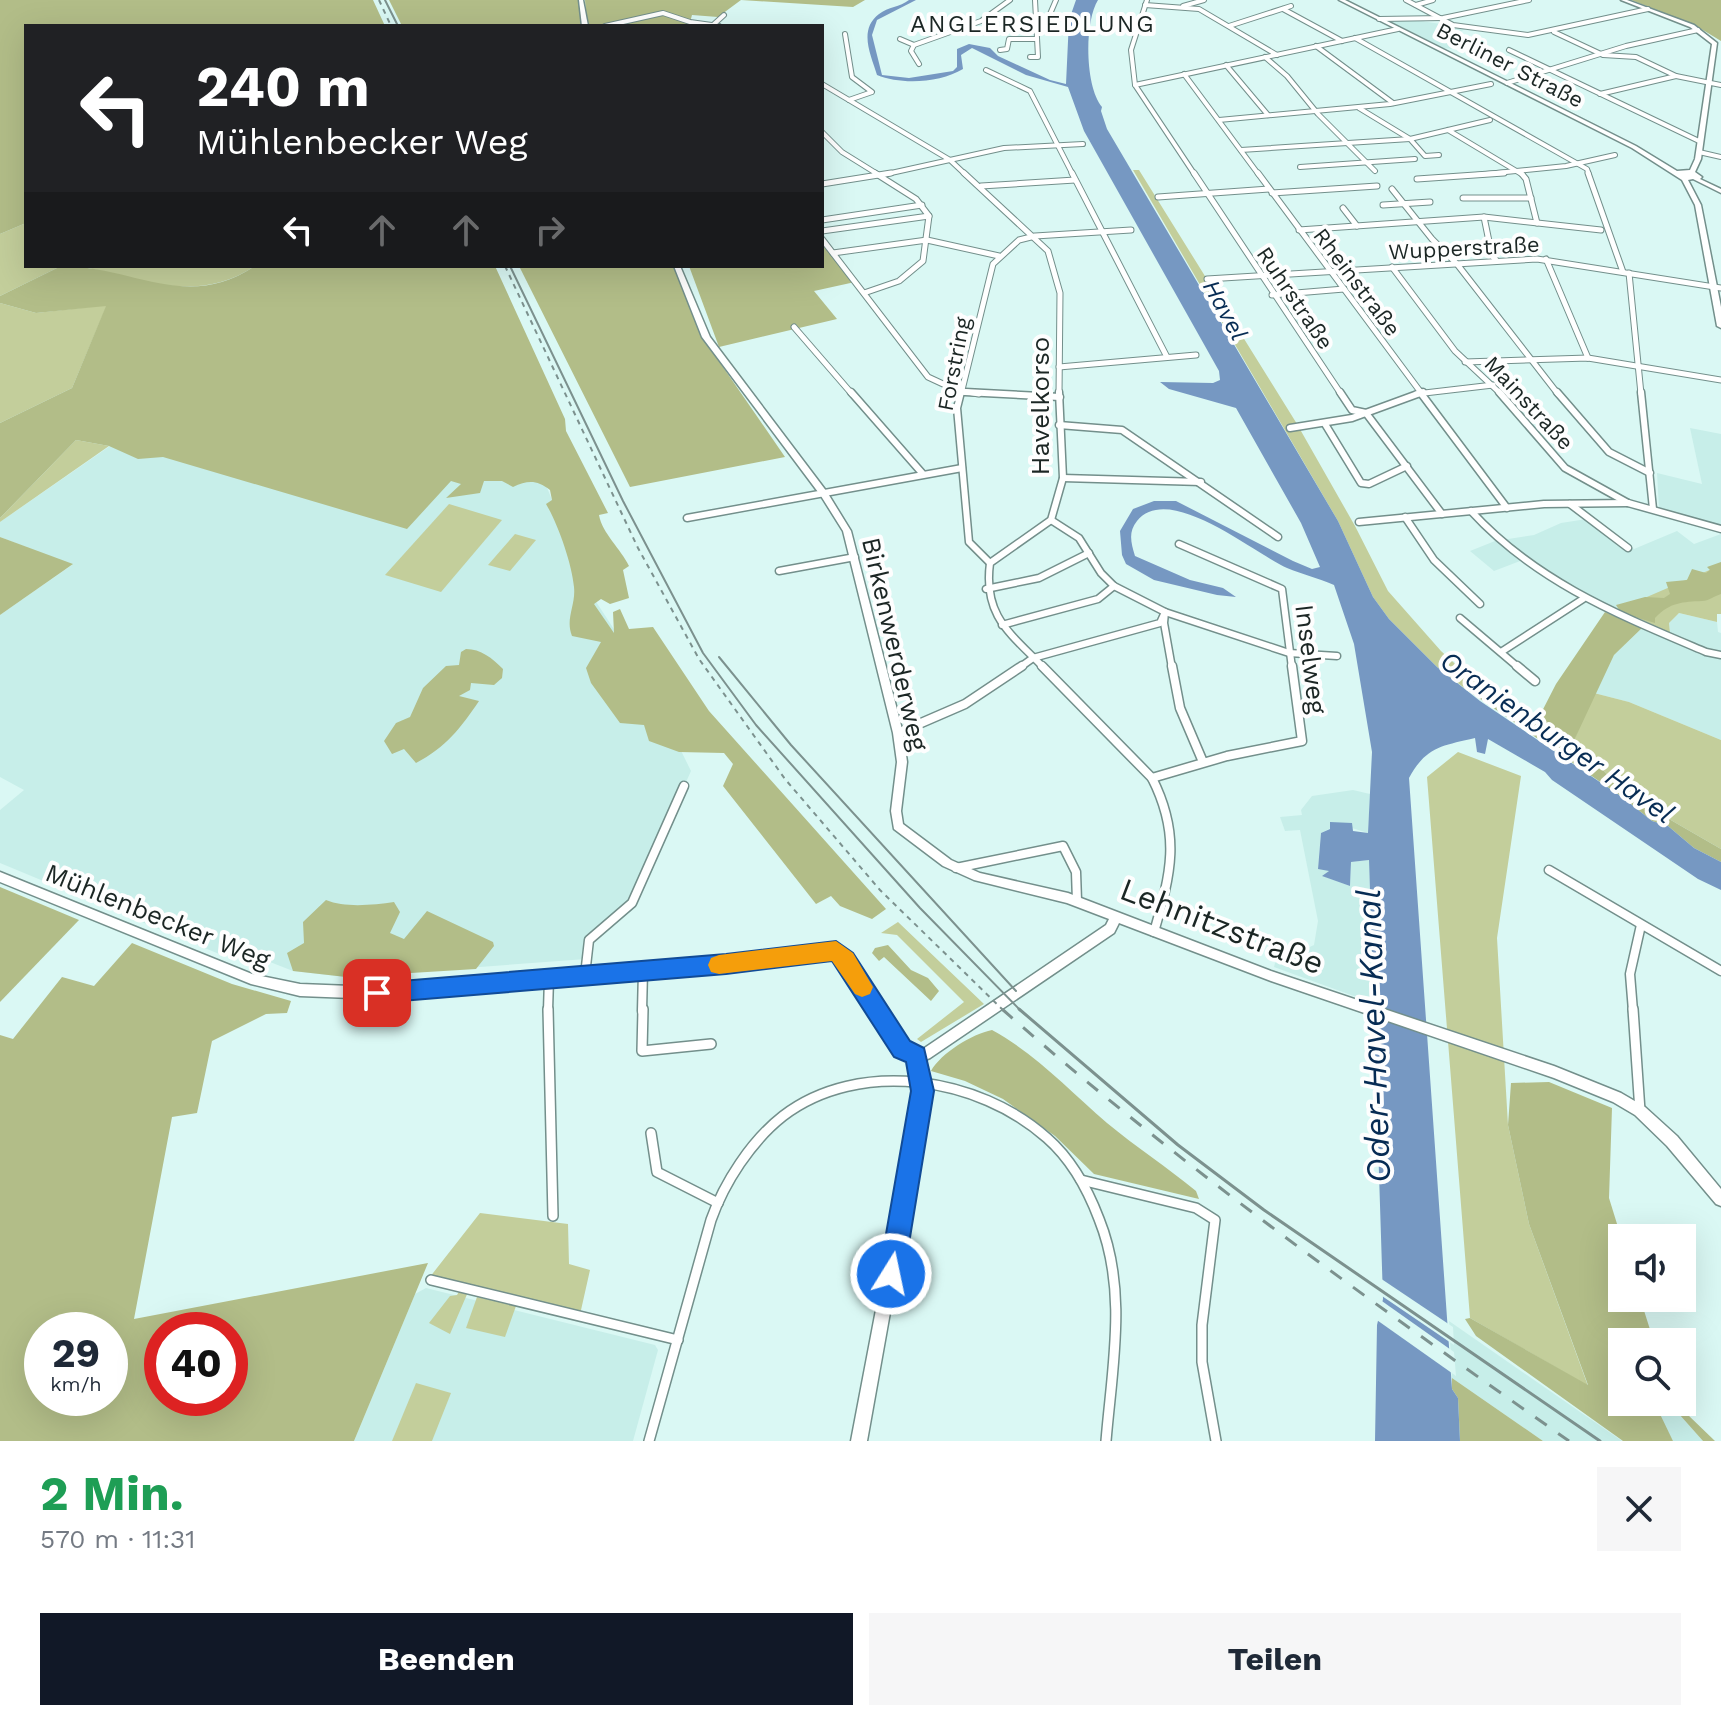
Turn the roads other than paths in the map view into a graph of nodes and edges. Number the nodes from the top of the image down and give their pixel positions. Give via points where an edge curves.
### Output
1 (581, 0) edge
2 (1010, 0) edge
3 (1035, 0) edge
4 (1056, 0) edge
5 (1204, 0) edge
6 (1282, 0) edge
7 (1341, 0) edge
8 (1406, 0) edge
9 (1433, 0) edge
10 (1529, 0) edge
11 (1623, 0) edge
12 (1146, 3) edge
13 (1416, 5) junction
14 (1180, 7) junction
15 (1283, 9) junction
16 (1648, 9) junction
17 (724, 15) dead end
18 (1439, 18) junction
19 (1379, 19) junction
20 (1047, 21) dead end
21 (585, 24) edge
22 (614, 24) edge
23 (705, 24) edge
24 (714, 24) edge
25 (1036, 24) junction
26 (1056, 25) dead end
27 (1228, 27) junction
28 (1398, 29) junction
29 (1698, 30) junction
30 (1552, 31) junction
31 (845, 34) dead end
32 (1355, 38) junction
33 (900, 39) dead end
34 (1036, 39) junction
35 (1342, 41) junction
36 (914, 45) junction
37 (1316, 46) junction
38 (1622, 46) junction
39 (1000, 50) dead end
40 (1509, 50) dead end
41 (1277, 55) junction
42 (1603, 55) junction
43 (1030, 57) dead end
44 (1265, 57) junction
45 (1636, 57) junction
46 (919, 64) dead end
47 (1226, 65) junction
48 (986, 70) dead end
49 (1552, 71) junction
50 (1184, 74) junction
51 (1676, 76) junction
52 (1507, 83) junction
53 (1711, 83) junction
54 (1491, 84) dead end
55 (824, 85) edge
56 (1135, 85) junction
57 (1721, 85) edge
58 (1600, 94) junction
59 (1451, 95) junction
60 (849, 100) junction
61 (1393, 103) junction
62 (1359, 108) junction
63 (1316, 112) junction
64 (1268, 115) junction
65 (1219, 120) junction
66 (1490, 120) dead end
67 (1448, 130) junction
68 (824, 134) edge
69 (1410, 139) junction
70 (1701, 142) junction
71 (1349, 143) junction
72 (1083, 144) dead end
73 (1057, 145) junction
74 (1241, 150) junction
75 (1699, 152) junction
76 (1439, 155) dead end
77 (1615, 155) dead end
78 (1721, 157) edge
79 (1415, 159) dead end
80 (950, 160) junction
81 (1367, 163) junction
82 (1581, 165) junction
83 (1300, 167) dead end
84 (1375, 171) dead end
85 (1520, 172) junction
86 (878, 176) junction
87 (1691, 177) junction
88 (1417, 179) dead end
89 (1075, 180) junction
90 (824, 184) edge
91 (981, 186) junction
92 (1377, 186) dead end
93 (1392, 189) dead end
94 (1270, 191) junction
95 (1698, 192) junction
96 (1721, 192) edge
97 (1206, 193) junction
98 (1158, 197) dead end
99 (1463, 198) dead end
100 (1531, 198) junction
101 (1430, 202) dead end
102 (1405, 204) junction
103 (922, 205) junction
104 (1383, 205) dead end
105 (1698, 205) junction
106 (1343, 208) dead end
107 (929, 216) junction
108 (1484, 217) junction
109 (824, 220) edge
110 (1420, 221) junction
111 (1537, 223) junction
112 (1357, 226) junction
113 (1131, 230) dead end
114 (1299, 230) junction
115 (1601, 230) dead end
116 (824, 231) edge
117 (1102, 232) junction
118 (1035, 236) junction
119 (927, 240) junction
120 (824, 242) edge
121 (833, 253) junction
122 (999, 256) junction
123 (1546, 259) junction
124 (1496, 260) junction
125 (1457, 264) junction
126 (1392, 267) junction
127 (678, 268) edge
128 (1329, 270) junction
129 (1626, 272) junction
130 (1259, 275) junction
131 (1207, 279) dead end
132 (1717, 287) edge
133 (1344, 289) junction
134 (864, 293) junction
135 (1272, 295) junction
136 (1721, 326) edge
137 (794, 327) dead end
138 (1196, 355) dead end
139 (1167, 357) junction
140 (1588, 358) junction
141 (1530, 359) junction
142 (1465, 362) junction
143 (1639, 366) junction
144 (1059, 367) junction
145 (1721, 380) edge
146 (1493, 385) junction
147 (961, 391) junction
148 (1420, 392) junction
149 (1060, 397) junction
150 (1366, 413) junction
151 (1325, 424) junction
152 (1059, 425) junction
153 (1290, 428) dead end
154 (1407, 466) junction
155 (962, 468) junction
156 (922, 473) junction
157 (1650, 473) junction
158 (1063, 478) junction
159 (1201, 482) junction
160 (824, 494) junction
161 (1568, 503) junction
162 (1628, 503) junction
163 (1507, 508) junction
164 (1653, 509) junction
165 (1471, 511) junction
166 (1442, 514) junction
167 (1405, 517) junction
168 (687, 518) dead end
169 (1051, 520) junction
170 (1359, 522) dead end
171 (1721, 529) edge
172 (1278, 537) dead end
173 (1179, 544) dead end
174 (1628, 548) dead end
175 (1089, 553) junction
176 (855, 557) junction
177 (990, 563) junction
178 (779, 571) dead end
179 (1114, 586) junction
180 (986, 589) junction
181 (1583, 599) junction
182 (1480, 604) dead end
183 (1165, 612) junction
184 (1460, 618) dead end
185 (1002, 625) junction
186 (1501, 652) junction
187 (1289, 653) junction
188 (1721, 655) edge
189 (1337, 656) dead end
190 (1033, 658) junction
191 (1535, 681) dead end
192 (898, 733) junction
193 (1203, 762) junction
194 (1152, 778) junction
195 (684, 786) dead end
196 (956, 868) junction
197 (1549, 870) dead end
198 (1, 877) edge
199 (1077, 901) junction
200 (1116, 917) junction
201 (1641, 925) junction
202 (1154, 932) junction
203 (643, 971) junction
204 (1721, 971) edge
205 (585, 975) junction
206 (549, 978) junction
207 (711, 1044) dead end
208 (916, 1056) junction
209 (920, 1082) junction
210 (1640, 1111) junction
211 (651, 1133) dead end
212 (1081, 1180) junction
213 (1721, 1199) edge
214 (718, 1203) junction
215 (553, 1216) dead end
216 (431, 1280) dead end
217 (678, 1340) junction
218 (649, 1441) edge
219 (859, 1441) edge
220 (1106, 1441) edge
221 (1216, 1441) edge

1 - 21 street
2 - 36 street via 981,21
3 - 25 street
4 - 20 street
5 - 14 street
6 - 15 street via 1291,6
7 - 19 street, Berliner Straße
8 - 13 street
9 - 13 street
10 - 18 street
11 - 16 street
12 - 14 street
12 - 56 street via 1131,50
13 - 18 street
14 - 27 street via 1199,9
15 - 27 street
15 - 35 street
16 - 29 street
16 - 30 street
17 - 24 street
18 - 19 street
18 - 30 street via 1453,25 1528,35
19 - 28 street, Berliner Straße
22 - 23 street via 663,13
25 - 26 street
25 - 34 street
27 - 41 street
28 - 32 street
28 - 52 street, Berliner Straße
29 - 38 street
29 - 53 street via 1716,46
30 - 42 street
31 - 60 street via 852,77 872,92
32 - 35 street
32 - 59 street
33 - 36 street
34 - 39 street via 1009,39 1007,49
34 - 43 street via 1038,57
35 - 37 street
36 - 46 street via 911,51
37 - 41 street
37 - 61 street
38 - 42 street
38 - 45 street
40 - 49 street
41 - 44 street
42 - 45 street
42 - 49 street
44 - 47 street
44 - 63 street
45 - 51 street
47 - 50 street
47 - 64 street
48 - 73 street via 1030,91
49 - 52 street
49 - 58 street
50 - 56 street
50 - 65 street, Rheinstraße
51 - 53 street
51 - 58 street
52 - 87 street, Berliner Straße
53 - 57 street
53 - 70 street
54 - 59 street
55 - 60 street, Havelkorso
56 - 97 street, Ruhrstraße
58 - 70 street
59 - 61 street
59 - 82 street
60 - 80 street, Havelkorso
61 - 62 street
62 - 63 street
62 - 69 street
63 - 64 street
63 - 71 street
64 - 65 street
65 - 74 street, Rheinstraße
66 - 67 street
67 - 69 street
67 - 85 street
68 - 86 street
69 - 71 street
69 - 76 street via 1425,156
70 - 75 street
71 - 74 street
71 - 81 street
72 - 73 street
73 - 80 street via 1004,148
73 - 89 street
74 - 94 street, Rheinstraße
75 - 78 street
75 - 87 street
77 - 82 street
79 - 81 street
80 - 86 street
80 - 91 street, Havelkorso
81 - 83 street
81 - 84 street
82 - 85 street
82 - 129 street via 1595,184
85 - 88 street
85 - 100 street
86 - 90 street
86 - 103 street
87 - 95 street
87 - 96 street
87 - 105 street
89 - 91 street
89 - 117 street
91 - 118 street, Havelkorso
92 - 94 street
93 - 102 street
94 - 97 street
94 - 114 street, Rheinstraße
95 - 96 street
95 - 105 street
97 - 98 street
97 - 130 street, Ruhrstraße
99 - 100 street
100 - 111 street
101 - 102 street
102 - 104 street
102 - 110 street
103 - 107 street
103 - 109 street
105 - 132 street
106 - 112 street
107 - 116 street
107 - 119 street
108 - 110 street
108 - 111 street
108 - 124 street
110 - 112 street
110 - 125 street
111 - 115 street
112 - 114 street
113 - 117 street
114 - 128 street, Rheinstraße
117 - 118 street
117 - 139 street
118 - 122 street via 1019,240
118 - 144 street, Havelkorso via 1048,251 1060,293
119 - 121 street
119 - 122 street
119 - 134 street via 923,261 913,272
120 - 121 street
121 - 134 street
122 - 147 street, Forstring
123 - 124 street, Wupperstraße
123 - 129 street, Wupperstraße
123 - 140 street
124 - 125 street, Wupperstraße
125 - 126 street, Wupperstraße
125 - 141 street
126 - 128 street, Wupperstraße
126 - 142 street, Mainstraße
127 - 160 street, Birkenwerderweg via 713,348
128 - 130 street, Wupperstraße
128 - 133 street, Rheinstraße
129 - 132 street, Wupperstraße
129 - 143 street
130 - 131 street, Wupperstraße
130 - 135 street, Ruhrstraße
132 - 136 street
133 - 135 street
133 - 148 street, Rheinstraße
134 - 147 street via 928,377 938,386
135 - 150 street, Ruhrstraße via 1352,410
137 - 156 street
138 - 139 street
139 - 144 street
140 - 141 street
140 - 143 street
141 - 142 street
141 - 157 street via 1609,452
142 - 146 street, Mainstraße
143 - 145 street
143 - 157 street
144 - 149 street, Havelkorso
146 - 148 street
146 - 162 street, Mainstraße via 1565,468
147 - 149 street
147 - 155 street, Forstring via 957,408
148 - 150 street
148 - 163 street, Rheinstraße
149 - 152 street, Havelkorso
150 - 151 street
150 - 154 street, Ruhrstraße
151 - 153 street
151 - 154 street via 1361,483
152 - 158 street, Havelkorso
152 - 159 street via 1122,430
154 - 166 street, Ruhrstraße
155 - 156 street
155 - 177 street, Forstring via 969,542
156 - 160 street
157 - 164 street
158 - 159 street
158 - 169 street, Havelkorso
159 - 172 street
160 - 168 street
160 - 176 street, Birkenwerderweg
161 - 162 street
161 - 163 street
161 - 174 street
162 - 164 street, Mainstraße
163 - 165 street
164 - 171 street, Mainstraße
165 - 166 street
165 - 181 street via 1555,584
166 - 167 street
167 - 170 street
167 - 182 street via 1434,560
169 - 175 street via 1079,538
169 - 177 street
173 - 187 street, Inselweg via 1282,589
175 - 179 street
175 - 180 street via 1039,578
176 - 178 street
176 - 192 street, Birkenwerderweg
177 - 180 street
179 - 183 street
179 - 185 street via 1098,599
180 - 185 street via 988,606
181 - 186 street
181 - 188 street
183 - 187 street
183 - 190 street via 1160,623
183 - 193 street via 1180,708
184 - 186 street
185 - 190 street
186 - 191 street
187 - 189 street
187 - 193 street, Inselweg via 1302,741
190 - 192 street via 965,704
190 - 194 street
192 - 196 street, Birkenwerderweg via 898,826
193 - 194 street, Inselweg
194 - 202 street via 1174,842
195 - 205 street via 632,903 589,940
196 - 199 street, Lehnitzstraße
196 - 199 street via 1063,846 1071,852
197 - 201 street
198 - 206 street, Mühlenbecker Weg via 251,979 295,990 377,993
199 - 200 street, Lehnitzstraße
200 - 202 street, Lehnitzstraße
200 - 208 street via 1110,929
201 - 204 street
201 - 210 street via 1630,974
202 - 210 street, Lehnitzstraße via 1591,1086
203 - 205 street, Mühlenbecker Weg
203 - 207 street via 642,1051
203 - 208 street, Mühlenbecker Weg via 836,951 902,1049
205 - 206 street, Mühlenbecker Weg
206 - 215 street
208 - 209 street
209 - 212 street via 973,1093 1016,1114 1047,1138
209 - 214 street via 860,1084 797,1108 755,1145
209 - 219 street via 922,1100
210 - 213 street, Lehnitzstraße
211 - 214 street via 657,1172
212 - 220 street via 1103,1228 1115,1275
212 - 221 street via 1196,1208 1215,1220 1202,1362
214 - 217 street
216 - 217 street
217 - 218 street

